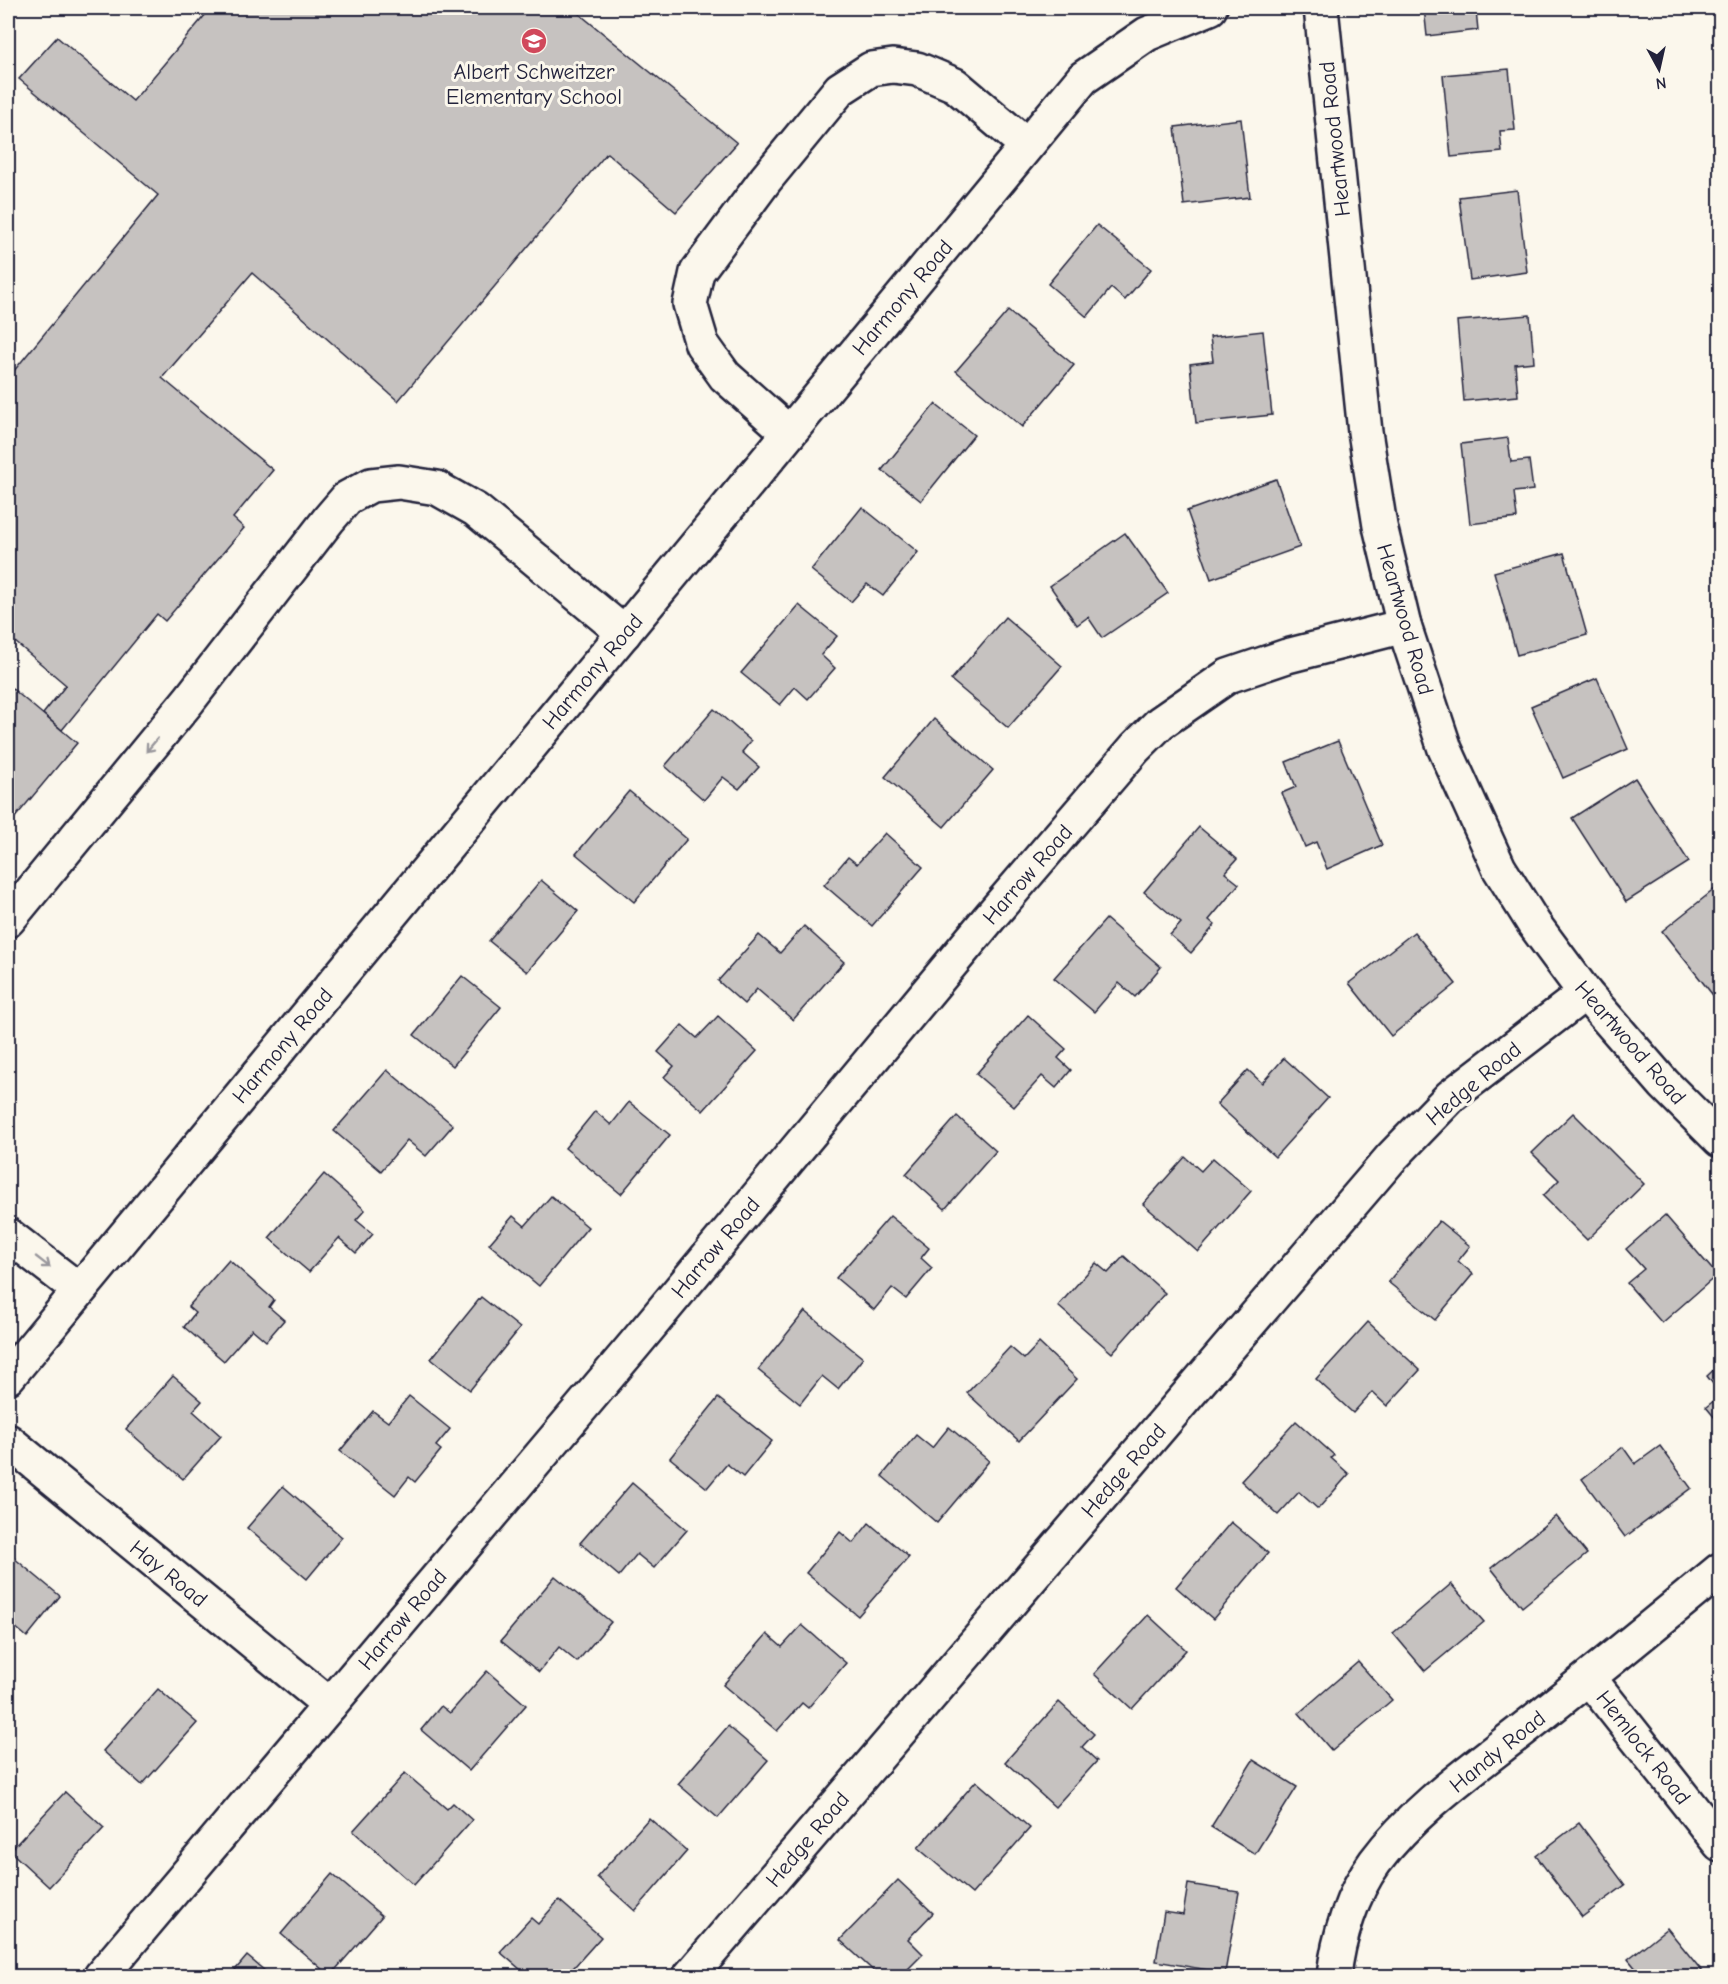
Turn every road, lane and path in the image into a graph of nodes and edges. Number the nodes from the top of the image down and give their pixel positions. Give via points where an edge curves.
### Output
1 (1210, 8) edge
2 (1321, 8) edge
3 (1026, 145) junction
4 (789, 433) junction
5 (1404, 626) junction
6 (624, 633) junction
7 (8, 920) edge
8 (1586, 993) junction
9 (1715, 1123) edge
10 (8, 1234) edge
11 (79, 1290) junction
12 (8, 1377) edge
13 (8, 1441) edge
14 (1720, 1570) edge
15 (1589, 1678) junction
16 (330, 1705) junction
17 (1720, 1844) edge
18 (101, 1977) edge
19 (690, 1977) edge
20 (1334, 1977) edge

1 - 3 street, Harmony Road via 1148,34 1083,78
2 - 5 street, Heartwood Road via 1365,432 1380,526
3 - 4 street, Harmony Road
3 - 4 street via 955,85 917,69 871,69 840,89 697,272 690,304 702,345 726,376
4 - 6 street, Harmony Road
5 - 8 street, Heartwood Road via 1445,749 1499,868 1534,924
5 - 16 street, Harrow Road via 1287,656 1228,676 1160,723 1135,748
6 -> 7 street via 476,510 437,488 399,482 371,485 347,498 189,700
6 - 11 street, Harmony Road
8 - 9 street, Heartwood Road via 1665,1084
8 - 19 street, Hedge Road via 1451,1096 1391,1158
10 -> 11 street
11 - 12 street, Harmony Road
13 - 16 street, Hay Road
14 - 15 street, Handy Road
15 - 17 street, Hemlock Road
15 - 20 street, Handy Road via 1436,1800 1375,1862 1355,1894
16 - 18 street, Harrow Road

